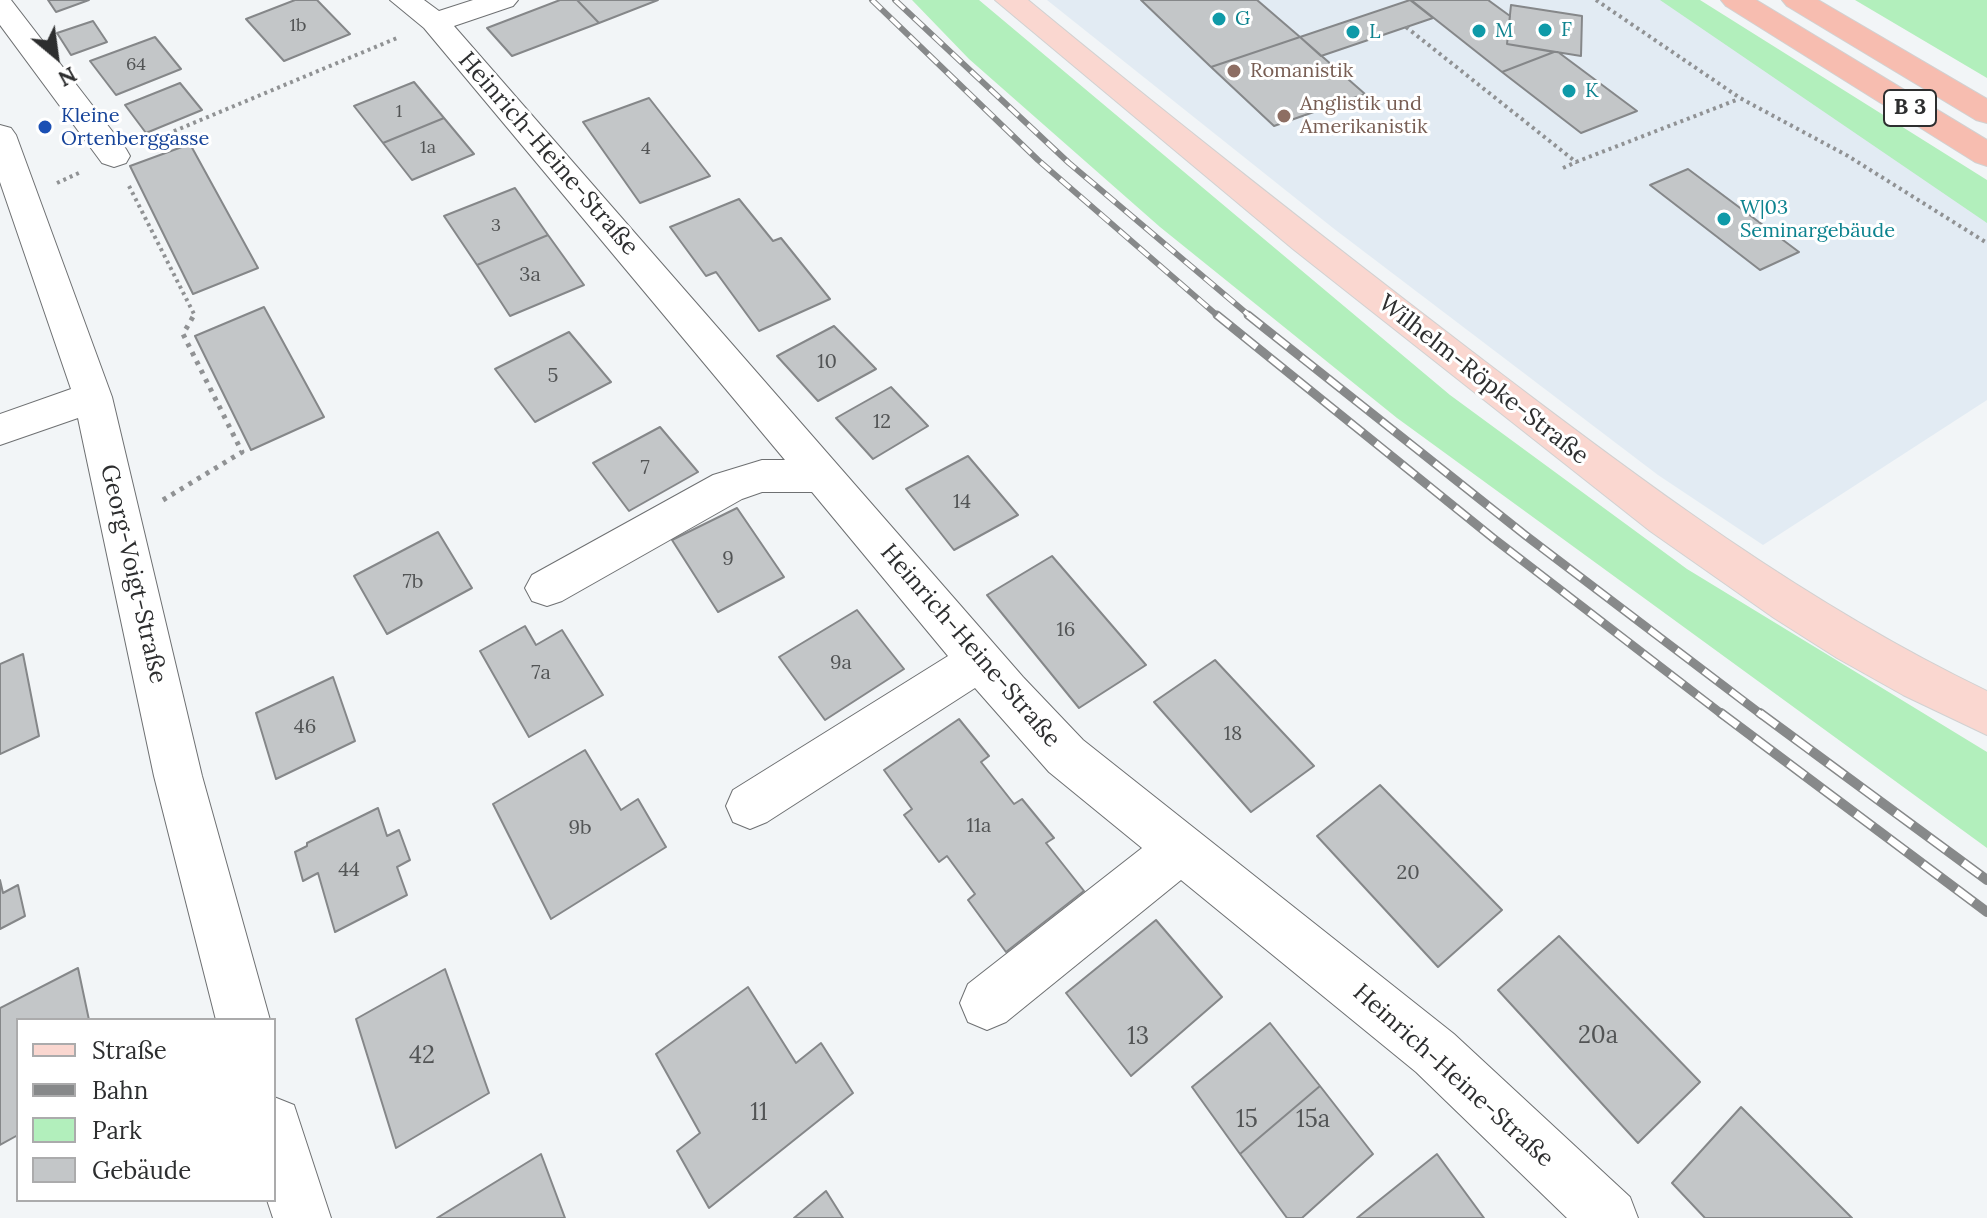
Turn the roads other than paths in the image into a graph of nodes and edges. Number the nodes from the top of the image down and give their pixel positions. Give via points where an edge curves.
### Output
1 (503, 0) edge
2 (1010, 0) edge
3 (1736, 0) edge
4 (1797, 0) edge
5 (0, 5) edge
6 (420, 11) edge
7 (1987, 113) edge
8 (0, 135) edge
9 (1987, 155) edge
10 (114, 156) road end
11 (93, 397) junction
12 (0, 430) edge
13 (823, 476) junction
14 (547, 588) dead end
15 (980, 660) junction
16 (1987, 714) edge
17 (750, 806) dead end
18 (1181, 849) junction
19 (987, 1003) dead end
20 (242, 1018) edge
21 (276, 1132) edge
22 (302, 1218) edge
23 (1609, 1218) edge

1 - 6 street
2 - 16 main road, Wilhelm-Röpke-Straße via 1265,211 1663,517 1808,617 1902,673
3 - 9 highway, B 3
4 - 7 highway, B 3
5 - 10 street
6 - 13 street, Heinrich-Heine-Straße
8 - 11 street, Georg-Voigt-Straße
11 - 12 street
11 - 20 street, Georg-Voigt-Straße via 178,776
13 - 14 street via 762,476 728,487
13 - 15 street, Heinrich-Heine-Straße
15 - 17 street
15 - 18 street, Heinrich-Heine-Straße via 1066,756
18 - 19 street
18 - 23 street, Heinrich-Heine-Straße via 1435,1053
21 - 22 street

